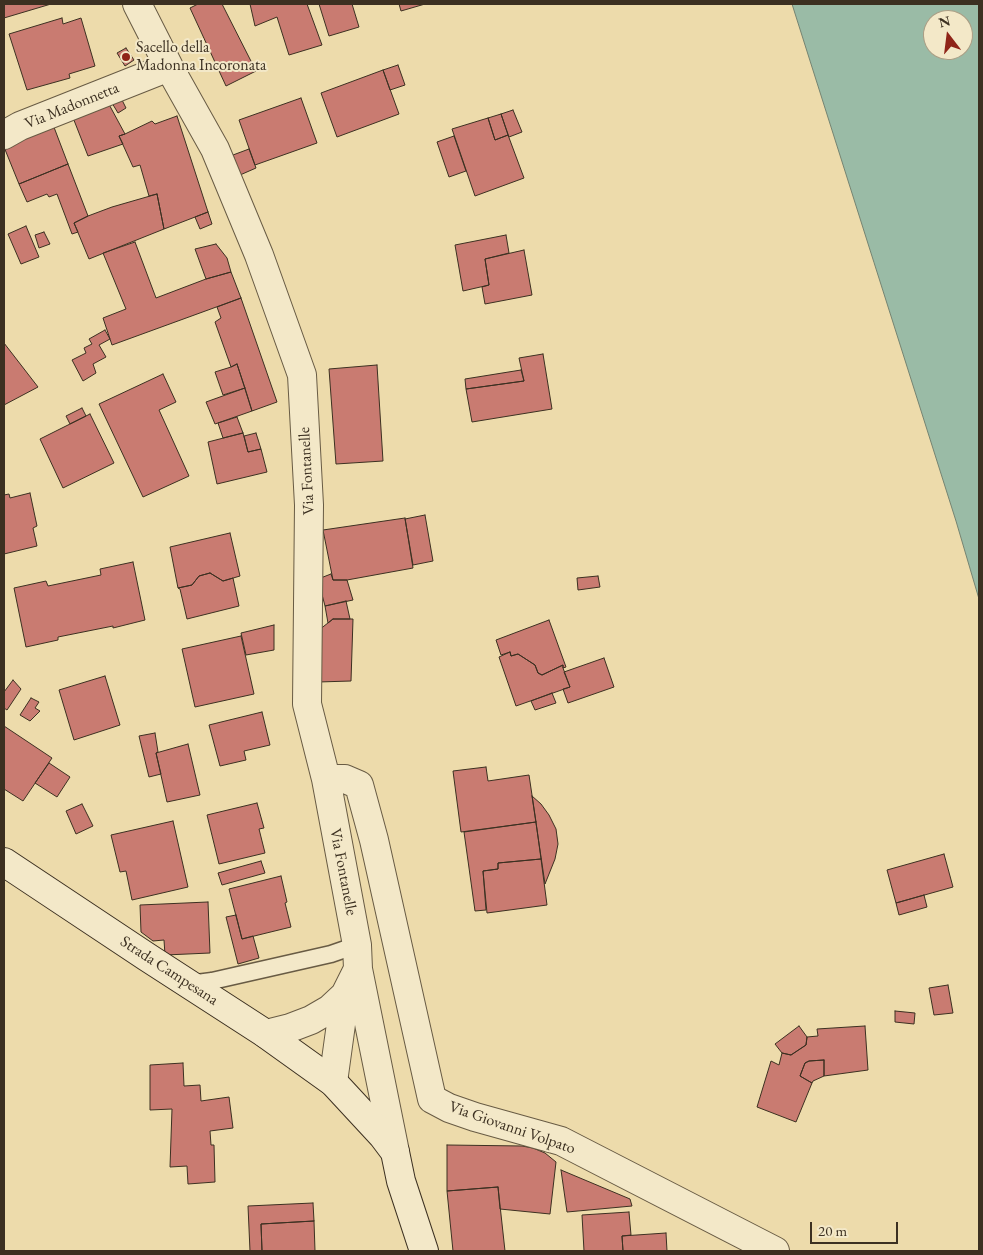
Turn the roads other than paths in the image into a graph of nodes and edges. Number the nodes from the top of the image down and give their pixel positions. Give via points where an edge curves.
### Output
1 (137, 4) edge
2 (170, 67) junction
3 (4, 135) edge
4 (326, 779) junction
5 (4, 862) edge
6 (358, 957) junction
7 (189, 984) junction
8 (345, 995) junction
9 (266, 1034) junction
10 (378, 1068) junction
11 (341, 1091) junction
12 (395, 1152) junction
13 (424, 1251) edge
14 (776, 1251) edge

1 - 2 street, Via Fontanelle
2 - 3 street, Via Madonnetta
2 - 4 street, Via Fontanelle via 215,149 259,255 302,375 309,506 307,704
4 - 6 street, Via Fontanelle
4 - 14 street, Via Giovanni Volpato via 345,779 359,785 432,1099 475,1117 561,1141
5 - 7 street, Strada Campesana
6 - 7 lane via 331,954
6 - 8 street
6 - 10 street, Via Fontanelle
7 - 9 street, Strada Campesana
8 - 9 street via 312,1020
8 - 11 street
9 - 11 street, Strada Campesana
10 - 11 street via 366,1090
10 - 12 street, Via Fontanelle
11 - 12 street, Via Fontanelle
12 - 13 street, Via Fontanelle

